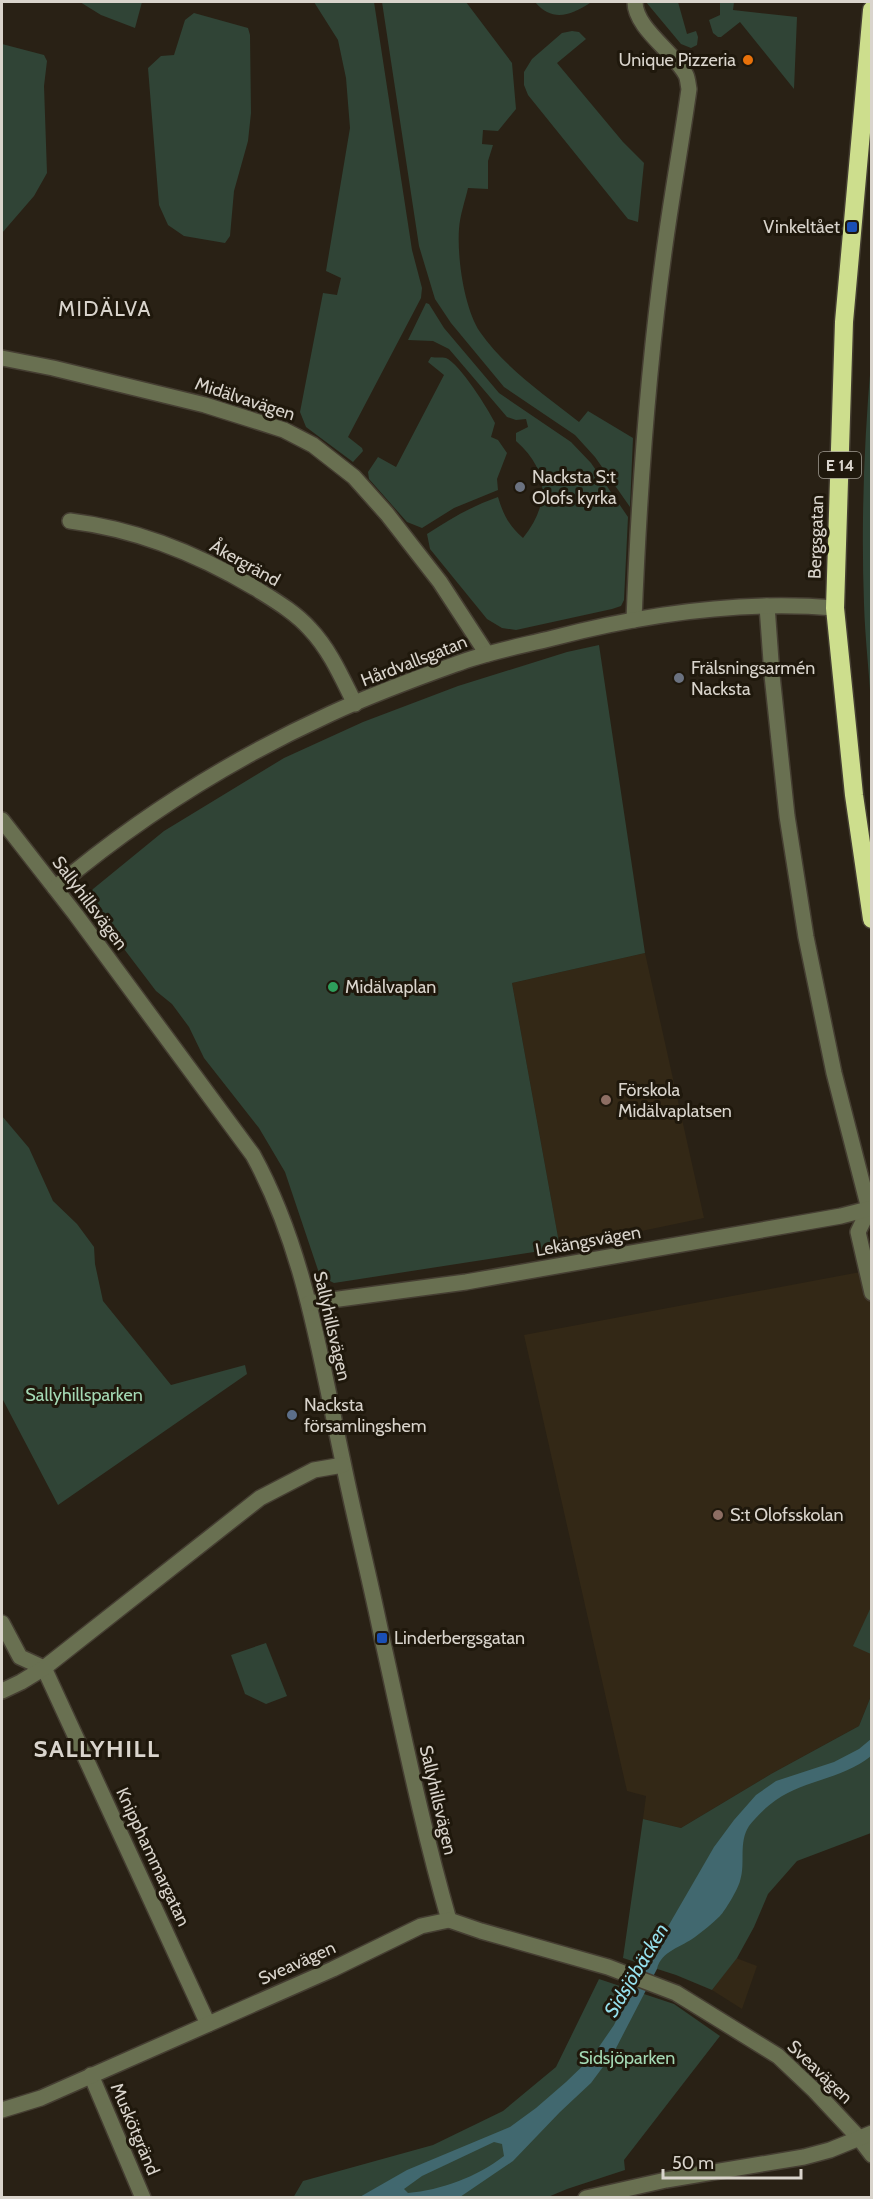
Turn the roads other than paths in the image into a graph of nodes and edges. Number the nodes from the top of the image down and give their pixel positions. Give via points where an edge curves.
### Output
1 (635, 2) edge
2 (872, 10) edge
3 (2, 358) edge
4 (70, 521) dead end
5 (767, 606) junction
6 (835, 608) junction
7 (634, 620) junction
8 (487, 654) junction
9 (355, 704) junction
10 (2, 820) edge
11 (55, 888) junction
12 (872, 920) edge
13 (870, 1208) edge
14 (872, 1293) edge
15 (309, 1303) junction
16 (343, 1465) junction
17 (2, 1623) edge
18 (44, 1668) junction
19 (2, 1690) edge
20 (448, 1920) junction
21 (208, 2024) junction
22 (91, 2075) junction
23 (2, 2110) edge
24 (865, 2136) edge
25 (872, 2155) edge
26 (143, 2198) edge
27 (586, 2198) edge

1 - 7 street via 643,23 687,76 689,89 651,367
2 - 6 highway, Bergsgatan / E 14 via 844,322
3 - 8 street, Midälvavägen via 205,405 285,430 313,445 354,477 387,514 440,582
4 - 9 street, Åkergränd via 109,527 155,541 214,566 268,596 311,629
5 - 6 street, Hårdvallsgatan
5 - 7 street, Hårdvallsgatan via 659,614
5 - 13 street via 787,816 806,937 834,1073
6 - 12 highway, Bergsgatan / E 14 via 854,795
7 - 8 street, Hårdvallsgatan
8 - 9 street, Hårdvallsgatan
9 - 11 street, Hårdvallsgatan via 267,746 188,792 106,847
10 - 11 street, Sallyhillsvägen
11 - 15 street, Sallyhillsvägen via 253,1155 284,1219
13 - 14 street via 858,1232
13 - 15 street, Lekängsvägen via 489,1278
15 - 16 street, Sallyhillsvägen
16 - 18 street via 314,1470 261,1498
16 - 20 street, Sallyhillsvägen
17 - 18 street via 20,1657
18 - 19 street
18 - 21 street, Knipphammargatan
20 - 21 street, Sveavägen via 421,1926
20 - 24 street, Sveavägen via 616,1970 671,1991 778,2056
21 - 22 street, Sveavägen
22 - 23 street, Sveavägen via 41,2098
22 - 26 street, Muskötgränd
24 - 25 street, Sveavägen
24 - 27 street via 804,2157

